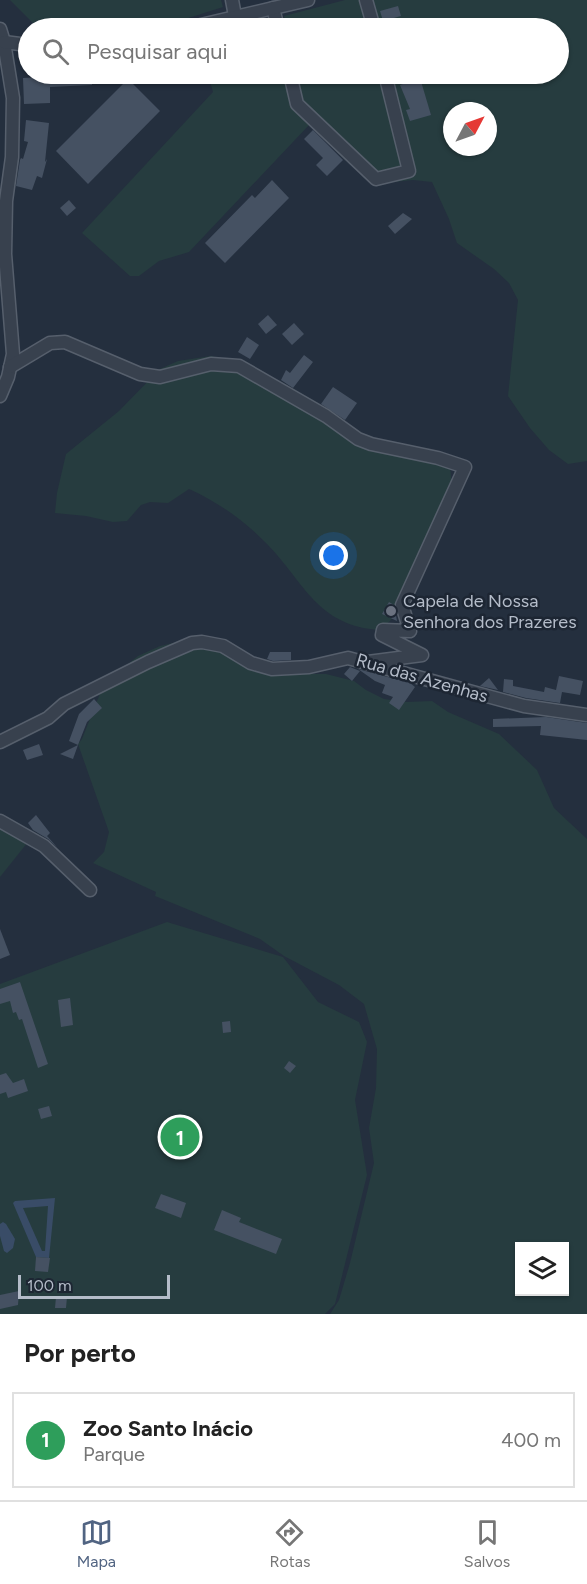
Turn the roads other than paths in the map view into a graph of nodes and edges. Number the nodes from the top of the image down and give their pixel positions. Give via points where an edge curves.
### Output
1 (232, 0) edge
2 (308, 0) edge
3 (366, 0) edge
4 (273, 8) junction
5 (235, 16) junction
6 (227, 18) edge
7 (276, 18) edge
8 (371, 18) edge
9 (2, 35) edge
10 (18, 41) edge
11 (292, 84) edge
12 (387, 84) edge
13 (10, 367) junction
14 (0, 396) edge
15 (368, 662) junction
16 (587, 715) edge
17 (0, 742) edge
18 (0, 821) edge
19 (90, 890) dead end

1 - 5 street
2 - 4 street
3 - 8 street
4 - 5 street
4 - 7 street
5 - 6 street
9 - 10 street
9 - 13 street via 13,98 5,254 13,354
11 - 12 street via 297,104 376,179 409,171
13 - 14 street
13 - 15 street via 50,342 65,342 140,374 160,376 211,364 239,366 358,439 465,467 402,605 410,631 382,630 382,635 422,655
15 - 16 street, Rua das Azenhas via 524,706
15 - 17 street, Rua das Azenhas via 348,658 309,667 272,669 251,663 223,646 192,643 64,704 48,718
18 - 19 street via 44,846

